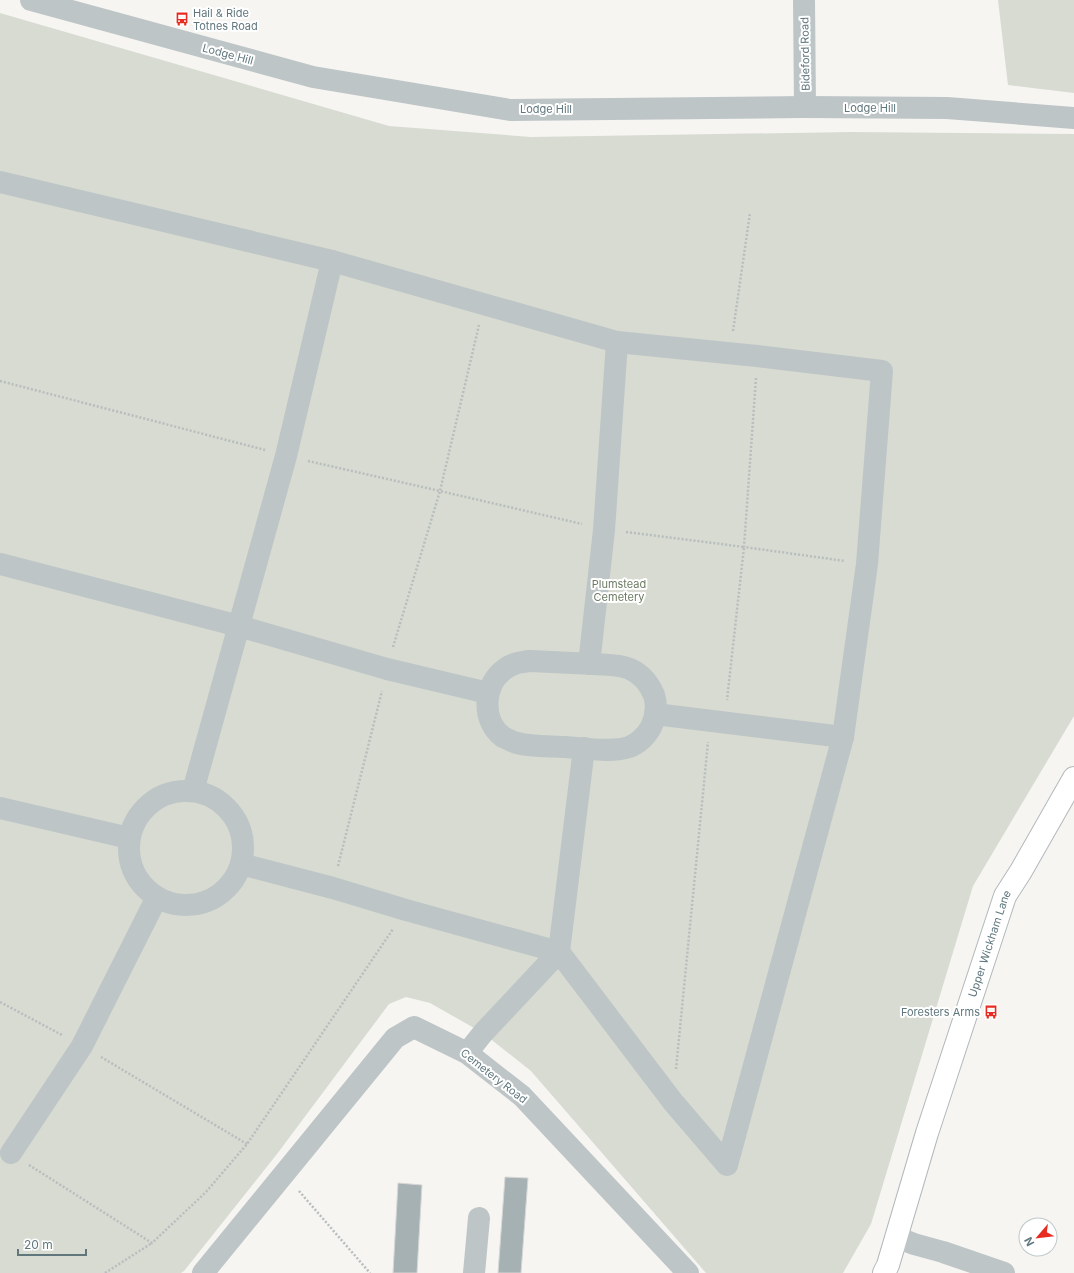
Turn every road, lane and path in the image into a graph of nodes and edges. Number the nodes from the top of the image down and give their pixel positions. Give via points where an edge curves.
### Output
1 (31, 0) edge
2 (804, 0) edge
3 (68, 5) edge
4 (805, 107) junction
5 (1074, 118) edge
6 (0, 182) edge
7 (750, 213) dead end
8 (332, 261) junction
9 (484, 305) junction
10 (617, 342) junction
11 (730, 354) junction
12 (757, 356) junction
13 (0, 381) edge
14 (286, 456) junction
15 (440, 491) junction
16 (604, 530) junction
17 (744, 547) junction
18 (0, 564) edge
19 (867, 564) junction
20 (239, 626) junction
21 (589, 664) junction
22 (387, 668) junction
23 (488, 693) junction
24 (655, 714) junction
25 (718, 721) junction
26 (843, 737) junction
27 (584, 748) junction
28 (1074, 778) edge
29 (194, 791) junction
30 (0, 808) edge
31 (129, 838) junction
32 (241, 864) junction
33 (333, 888) junction
34 (157, 897) junction
35 (406, 910) junction
36 (559, 952) junction
37 (0, 1002) edge
38 (82, 1046) junction
39 (467, 1053) junction
40 (673, 1102) junction
41 (247, 1144) junction
42 (11, 1153) joint
43 (285, 1174) junction
44 (479, 1218) dead end
45 (896, 1237) junction
46 (152, 1243) junction
47 (105, 1273) edge
48 (203, 1273) edge
49 (370, 1273) edge
50 (474, 1273) edge
51 (688, 1273) edge
52 (884, 1273) edge
53 (1004, 1273) edge

1 - 3 street, Lodge Hill
2 - 4 street, Bideford Road
3 - 4 street, Lodge Hill via 314,77 510,110
4 - 5 street, Lodge Hill via 947,108
6 - 8 street
7 - 11 path
8 - 9 street
8 - 14 street
9 - 10 street
9 - 15 path
10 - 11 street
10 - 16 street
11 - 12 street
12 - 17 path
12 - 19 street via 882,371
13 - 14 path
14 - 15 path
14 - 20 street
15 - 16 path
15 - 22 path
16 - 17 path
16 - 21 street
17 - 19 path
17 - 25 path
18 - 20 street
19 - 26 street
20 - 22 street
20 - 29 street
21 - 23 street via 530,661 516,663 499,674
21 - 24 street via 629,668 641,676 651,686
22 - 23 street
22 - 33 path
23 - 27 street via 487,708 490,718 503,736 516,743
24 - 25 street
24 - 27 street via 651,728 642,739 629,747 615,750
25 - 26 street
25 - 40 path
26 - 40 street via 727,1165
27 - 36 street
28 - 45 main road, Upper Wickham Lane via 1005,896 927,1133
29 - 31 street via 176,791 159,797 145,808 134,822
29 - 32 street via 212,797 228,809 238,825 243,844
30 - 31 street
31 - 34 street via 129,855 134,872 144,886
32 - 33 street
32 - 34 street via 233,880 222,892 207,901 190,905 173,904
33 - 35 street
34 - 38 street
35 - 36 street
35 - 41 path
36 - 39 street
36 - 40 street
37 - 38 path
38 - 41 path
38 - 42 street
39 - 43 street, Cemetery Road via 414,1027 395,1038
39 - 51 street, Cemetery Road via 522,1096
41 - 46 path via 206,1192
42 - 46 path
43 - 48 street, Cemetery Road
43 - 49 path
44 - 50 street
45 - 52 main road, Upper Wickham Lane
45 - 53 street
46 - 47 path

